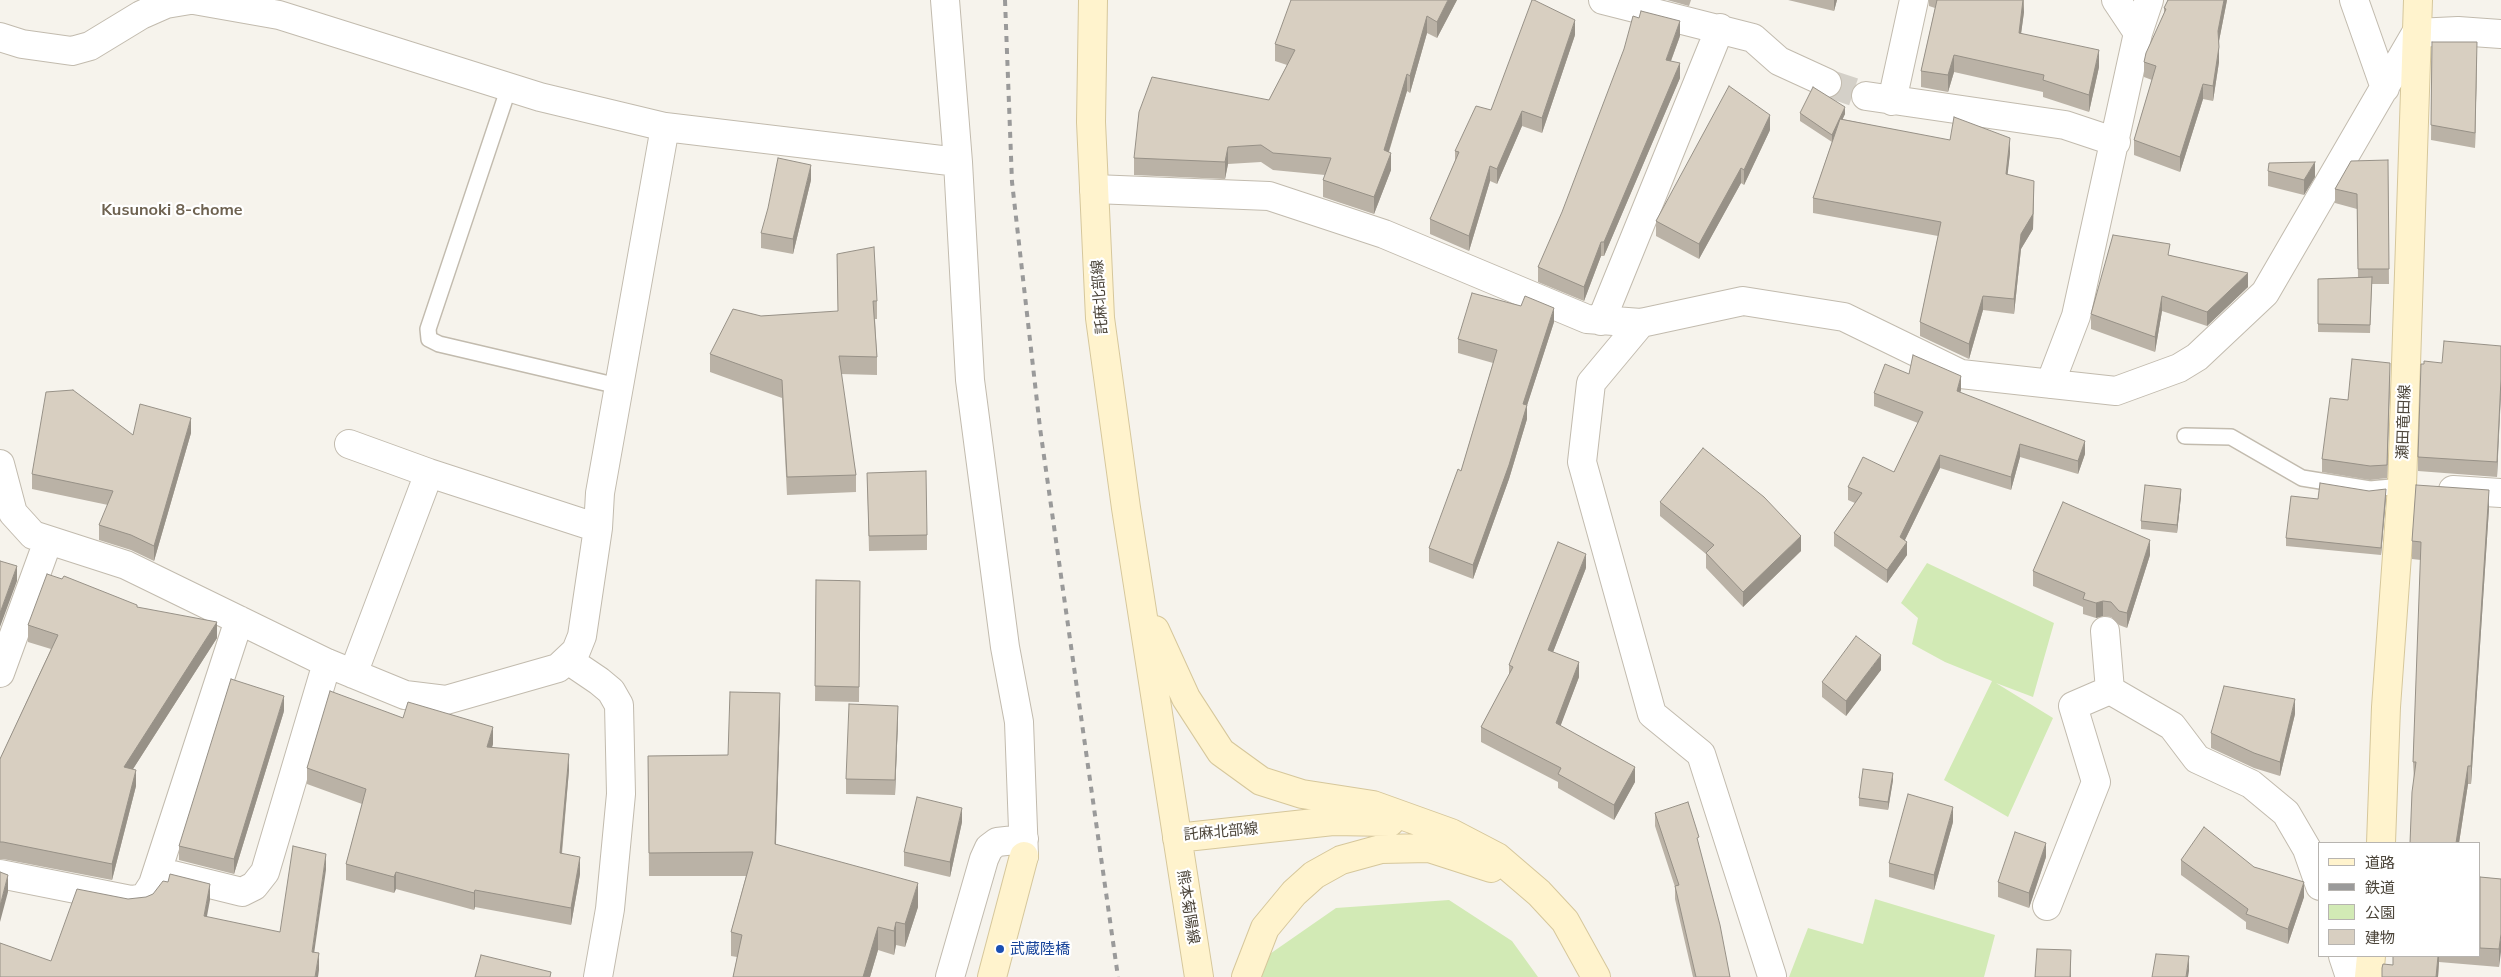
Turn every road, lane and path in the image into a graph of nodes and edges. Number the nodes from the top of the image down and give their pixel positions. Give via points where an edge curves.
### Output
1 (192, 0) edge
2 (945, 0) edge
3 (1093, 0) edge
4 (1603, 0) edge
5 (1914, 0) edge
6 (2116, 0) edge
7 (2149, 0) edge
8 (2354, 0) edge
9 (2418, 0) edge
10 (1720, 28) junction
11 (2416, 32) junction
12 (2138, 33) junction
13 (2501, 34) edge
14 (0, 37) edge
15 (1827, 83) tunnel mouth
16 (509, 87) junction
17 (2385, 88) junction
18 (665, 127) junction
19 (2116, 142) junction
20 (958, 162) junction
21 (1094, 189) junction
22 (1602, 321) junction
23 (1641, 323) junction
24 (2050, 384) junction
25 (618, 386) junction
26 (2185, 436) dead end
27 (349, 444) dead end
28 (0, 464) edge
29 (429, 473) junction
30 (2402, 486) junction
31 (2501, 493) edge
32 (598, 528) junction
33 (48, 541) junction
34 (1139, 592) junction
35 (239, 620) junction
36 (2105, 631) dead end
37 (568, 660) junction
38 (327, 663) junction
39 (1, 669) edge
40 (354, 674) junction
41 (2110, 690) junction
42 (1451, 833) junction
43 (1177, 838) junction
44 (2381, 842) edge
45 (1024, 847) junction
46 (157, 871) junction
47 (0, 874) edge
48 (2318, 880) edge
49 (1539, 894) junction
50 (2047, 906) dead end
51 (2343, 957) edge
52 (2371, 957) edge
53 (1772, 976) edge
54 (598, 977) edge
55 (950, 977) edge
56 (992, 977) edge
57 (1199, 977) edge
58 (1246, 977) edge
59 (1596, 977) edge
60 (2350, 977) edge
61 (2369, 977) edge

1 - 14 street via 166,4 90,46 72,51 22,44
1 - 16 street via 279,15
2 - 20 street
3 - 21 main road, 託麻北部線 via 1091,122
4 - 10 street
5 - 19 street via 1879,98 2065,125
6 - 12 street
7 - 12 street
8 - 17 street
9 - 11 main road, 瀬田竜田線
10 - 15 street via 1753,38 1780,61
10 - 22 street
11 - 13 street
11 - 17 street
11 - 30 main road, 瀬田竜田線
12 - 19 street
16 - 18 street
16 - 25 lane via 428,329 429,339
17 - 24 street via 2266,293 2197,357 2179,368 2116,391
18 - 20 street
18 - 25 street
19 - 24 street via 2076,316
20 - 45 street via 970,380 1005,647 1019,722
21 - 22 street via 1269,196 1384,234 1579,316
21 - 34 main road, 託麻北部線 via 1100,318
22 - 23 street
23 - 24 street via 1743,301 1844,317 1960,374
23 - 53 street via 1591,383 1582,462 1652,714 1701,754
25 - 32 street via 600,493
26 - 30 lane via 2231,437 2302,478 2370,489
27 - 29 street
28 - 33 street via 13,513 33,535
29 - 32 street
29 - 40 street
30 - 31 street
30 - 44 main road, 瀬田竜田線 via 2386,707
32 - 37 street via 582,636
33 - 35 street via 126,565
33 - 39 street
34 - 42 main road, 託麻北部線 via 1186,698 1221,752 1261,781 1302,794 1373,805
34 - 43 main road, 託麻北部線
35 - 38 street
35 - 46 street
36 - 41 street
37 - 40 street via 543,673 446,700 405,695
37 - 54 street via 599,681 619,704 621,794 610,908
38 - 40 street
38 - 46 street via 265,872 254,886 242,892
41 - 48 street via 2172,726 2197,760 2250,784 2286,813 2307,849
41 - 50 street via 2073,706 2096,782
42 - 43 main road, 託麻北部線 via 1391,822 1333,821
42 - 49 main road, 託麻北部線 via 1496,857
43 - 57 main road, 熊本菊陽線
45 - 55 street via 997,842 989,848
45 - 56 main road
46 - 47 street via 150,892 139,901
49 - 58 main road, 託麻北部線 via 1494,869 1429,848 1381,849 1341,860 1314,875 1265,928
49 - 59 main road, 託麻北部線 via 1565,921
51 - 60 street
52 - 61 main road

